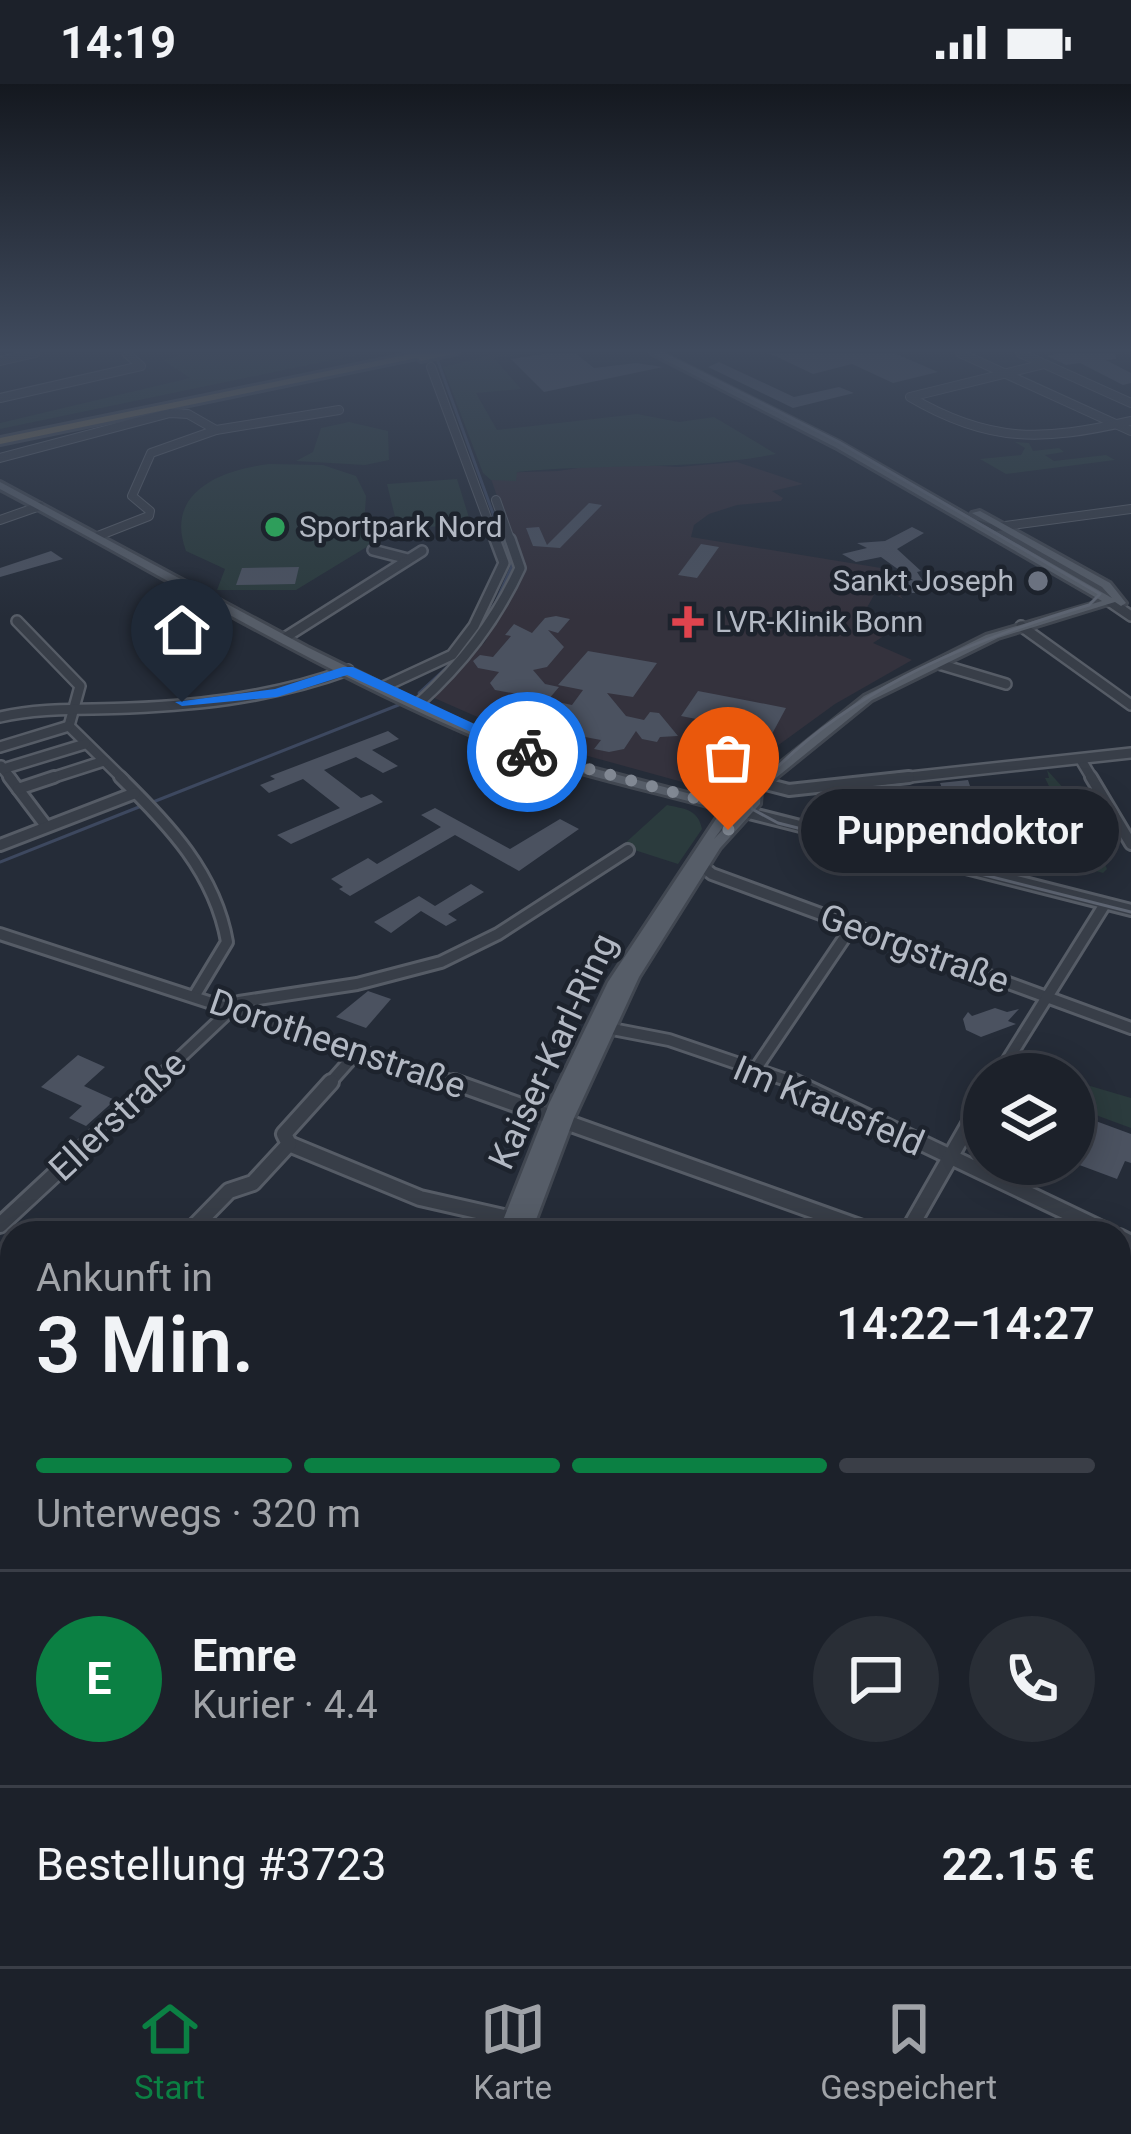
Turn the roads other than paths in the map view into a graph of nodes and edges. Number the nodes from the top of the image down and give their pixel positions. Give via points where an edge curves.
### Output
1 (65, 441) edge
2 (185, 441) edge
3 (458, 441) edge
4 (829, 441) edge
5 (833, 441) edge
6 (0, 458) edge
7 (0, 485) edge
8 (496, 500) dead end
9 (40, 506) junction
10 (1131, 509) edge
11 (0, 520) edge
12 (989, 526) junction
13 (98, 536) junction
14 (374, 550) dead end
15 (422, 551) dead end
16 (409, 559) junction
17 (1078, 582) junction
18 (1123, 600) edge
19 (1091, 605) junction
20 (17, 621) dead end
21 (1021, 626) junction
22 (994, 636) junction
23 (286, 637) junction
24 (329, 660) junction
25 (939, 664) junction
26 (348, 670) junction
27 (364, 678) junction
28 (901, 679) junction
29 (319, 682) junction
30 (1006, 684) dead end
31 (383, 687) junction
32 (418, 704) junction
33 (1131, 705) edge
34 (74, 709) junction
35 (0, 717) edge
36 (69, 726) junction
37 (85, 744) junction
38 (0, 747) edge
39 (1131, 753) edge
40 (1081, 760) junction
41 (104, 761) junction
42 (1, 767) edge
43 (759, 786) junction
44 (17, 789) junction
45 (689, 798) junction
46 (143, 801) junction
47 (732, 815) junction
48 (769, 818) junction
49 (46, 826) junction
50 (1128, 833) edge
51 (0, 844) edge
52 (1131, 844) edge
53 (628, 850) dead end
54 (702, 866) junction
55 (1105, 904) junction
56 (1131, 910) edge
57 (853, 925) junction
58 (0, 934) edge
59 (195, 995) junction
60 (1050, 998) junction
61 (232, 1007) junction
62 (607, 1028) junction
63 (1131, 1028) edge
64 (360, 1049) junction
65 (1013, 1053) edge
66 (755, 1070) junction
67 (560, 1116) junction
68 (963, 1132) edge
69 (289, 1144) junction
70 (948, 1156) junction
71 (4, 1221) edge
72 (200, 1221) edge
73 (492, 1221) edge
74 (517, 1221) edge
75 (844, 1221) edge
76 (913, 1221) edge
77 (1085, 1221) edge

1 - 6 street
2 - 13 street via 148,458 132,496 149,516
3 - 31 street via 504,563 452,655
4 - 12 main road
5 - 12 main road
7 - 9 main road
8 - 32 street via 520,568 491,629
9 - 11 street
9 - 13 main road
10 - 12 street
12 - 17 main road
12 - 18 main road
13 - 23 main road
14 - 16 street
15 - 16 street
16 - 23 street
17 - 18 main road
17 - 19 main road
18 - 19 main road, Kaiser-Karl-Ring
19 - 21 main road, Kaiser-Karl-Ring
20 - 34 street via 80,686
21 - 22 main road, Kaiser-Karl-Ring
21 - 33 street
22 - 25 main road, Kaiser-Karl-Ring
22 - 28 main road, Kaiser-Karl-Ring via 935,656
23 - 24 main road
24 - 26 main road
24 - 29 street
25 - 28 main road, Kaiser-Karl-Ring
25 - 30 street
26 - 27 main road
26 - 29 street
27 - 29 street
27 - 31 main road
28 - 43 main road, Kaiser-Karl-Ring
29 - 34 street via 277,693
31 - 32 main road
32 - 45 main road via 535,754
34 - 35 street
34 - 36 street
36 - 37 street
36 - 38 street
37 - 41 street
37 - 42 street
39 - 40 street
40 - 43 street via 811,788
40 - 50 street
41 - 44 street
41 - 46 street
42 - 44 street
43 - 45 main road
43 - 47 main road, Kaiser-Karl-Ring via 754,804
44 - 49 street
45 - 47 main road
46 - 49 street
46 - 59 street via 199,868 227,933 225,951
47 - 48 street
47 - 48 street
47 - 54 main road, Kaiser-Karl-Ring
47 - 67 main road, Kaiser-Karl-Ring via 615,982
48 - 55 street
49 - 51 street
50 - 52 street
53 - 61 street via 440,962
54 - 57 street, Georgstraße
54 - 62 main road, Kaiser-Karl-Ring
55 - 56 street
55 - 60 street
57 - 60 street, Georgstraße
57 - 66 street
58 - 59 street, Dorotheenstraße
59 - 61 street, Dorotheenstraße
60 - 63 street, Georgstraße
60 - 65 street
61 - 64 street, Dorotheenstraße
61 - 71 street, Ellerstraße
62 - 66 street, Im Krausfeld
62 - 67 main road, Kaiser-Karl-Ring
64 - 67 street, Dorotheenstraße
64 - 69 street via 284,1134
66 - 70 street, Im Krausfeld
67 - 74 main road, Kaiser-Karl-Ring
67 - 75 street, Dorotheenstraße
68 - 70 street
69 - 72 street via 253,1184 229,1191
69 - 73 street
70 - 76 street
70 - 77 street, Im Krausfeld

